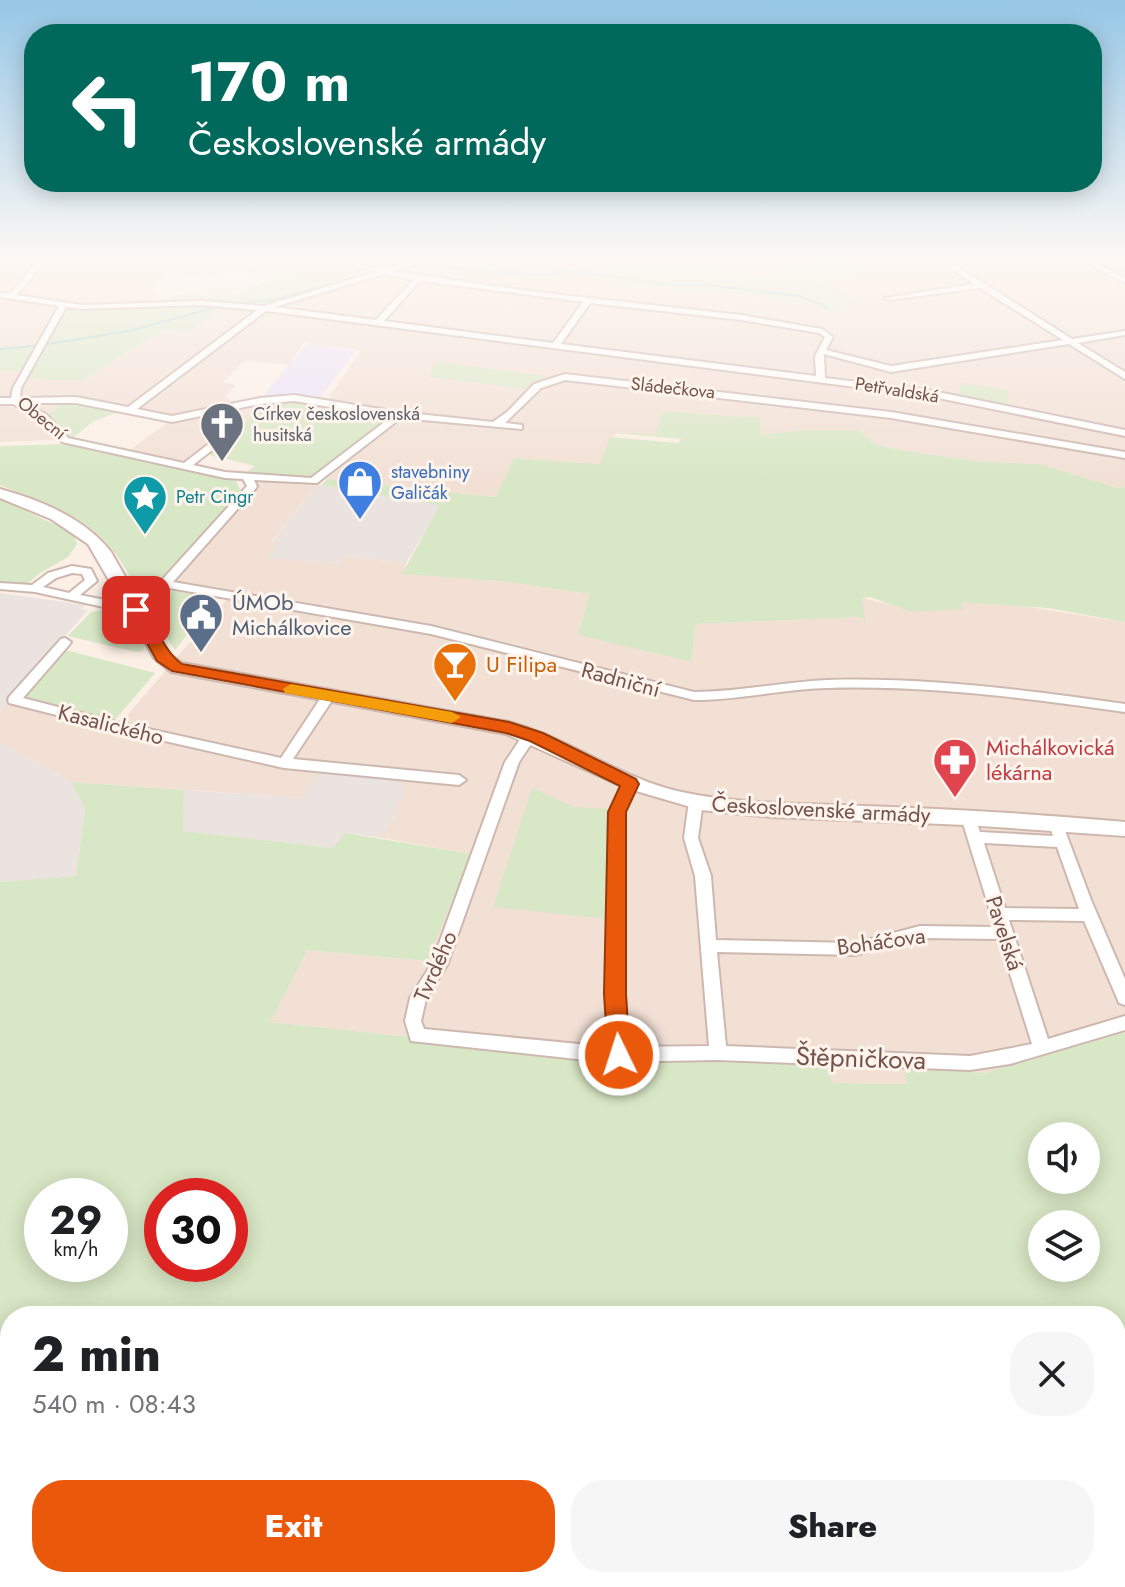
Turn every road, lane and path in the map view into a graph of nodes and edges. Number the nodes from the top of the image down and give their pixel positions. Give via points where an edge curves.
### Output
1 (47, 333) edge
2 (231, 333) edge
3 (454, 333) edge
4 (564, 333) edge
5 (824, 333) edge
6 (1057, 333) edge
7 (1125, 333) edge
8 (1071, 342) junction
9 (556, 345) junction
10 (821, 351) junction
11 (767, 372) junction
12 (1125, 376) edge
13 (821, 379) junction
14 (758, 397) junction
15 (0, 401) edge
16 (15, 401) junction
17 (130, 410) junction
18 (399, 415) junction
19 (495, 424) junction
20 (519, 427) dead end
21 (1125, 433) edge
22 (227, 434) dead end
23 (1125, 455) edge
24 (186, 466) junction
25 (248, 479) junction
26 (0, 493) edge
27 (165, 584) junction
28 (0, 586) edge
29 (123, 586) junction
30 (35, 589) junction
31 (72, 596) junction
32 (136, 610) junction
33 (65, 642) dead end
34 (329, 696) junction
35 (1125, 708) edge
36 (530, 735) junction
37 (284, 763) junction
38 (459, 780) dead end
39 (630, 784) junction
40 (696, 801) junction
41 (971, 827) junction
42 (1125, 829) edge
43 (1059, 833) junction
44 (999, 914) junction
45 (1089, 915) junction
46 (1005, 933) junction
47 (710, 946) junction
48 (1125, 998) edge
49 (1125, 1023) edge
50 (1042, 1048) junction
51 (718, 1053) junction
52 (592, 1054) joint
53 (619, 1055) junction

1 - 16 street, Obecní
2 - 17 street
3 - 9 street, Petřvaldská
4 - 9 street
5 - 10 street via 829,337
6 - 8 street
7 - 8 street
8 - 10 street via 887,369
8 - 12 street
9 - 11 street, Petřvaldská
10 - 13 street
11 - 13 street, Petřvaldská
11 - 14 street
13 - 21 street, Petřvaldská via 933,394
14 - 19 street, Sládečkova via 565,377 534,387 503,422
14 - 23 street, Sládečkova
15 - 16 street
16 - 17 street via 76,400
16 - 24 street, Obecní via 54,425 65,440
17 - 18 street via 172,419 281,398
18 - 19 street
18 - 25 street via 313,481
19 - 20 street
22 - 24 street
24 - 25 street
25 - 27 street via 252,486
26 - 29 street, Československé armády via 74,525 103,552
27 - 29 street, Radniční
27 - 35 street, Radniční via 431,630 694,696 851,684
28 - 30 street
29 - 32 street, Československé armády
30 - 31 street
30 - 31 street via 55,573 87,571 91,581
31 - 32 street
32 - 34 street, Československé armády via 163,658 174,666
33 - 37 street, Kasalického via 14,700
34 - 36 street, Československé armády
34 - 37 street
36 - 39 street, Československé armády
36 - 52 street, Tvrdého via 512,762 439,965 418,998 414,1029 417,1036
37 - 38 street, Kasalického
39 - 40 street, Československé armády
39 - 53 street via 617,812
40 - 41 street, Československé armády
40 - 47 street via 691,838 703,876
41 - 43 street, Československé armády
41 - 44 street, Pavelská
42 - 43 street, Československé armády
43 - 45 street
44 - 45 street
44 - 46 street, Pavelská
45 - 48 street
46 - 47 street, Boháčova via 920,932 855,949
46 - 50 street, Pavelská
47 - 51 street
49 - 50 street, Štěpničkova
50 - 51 street, Štěpničkova via 970,1063
51 - 53 street, Štěpničkova
52 - 53 street, Štěpničkova

